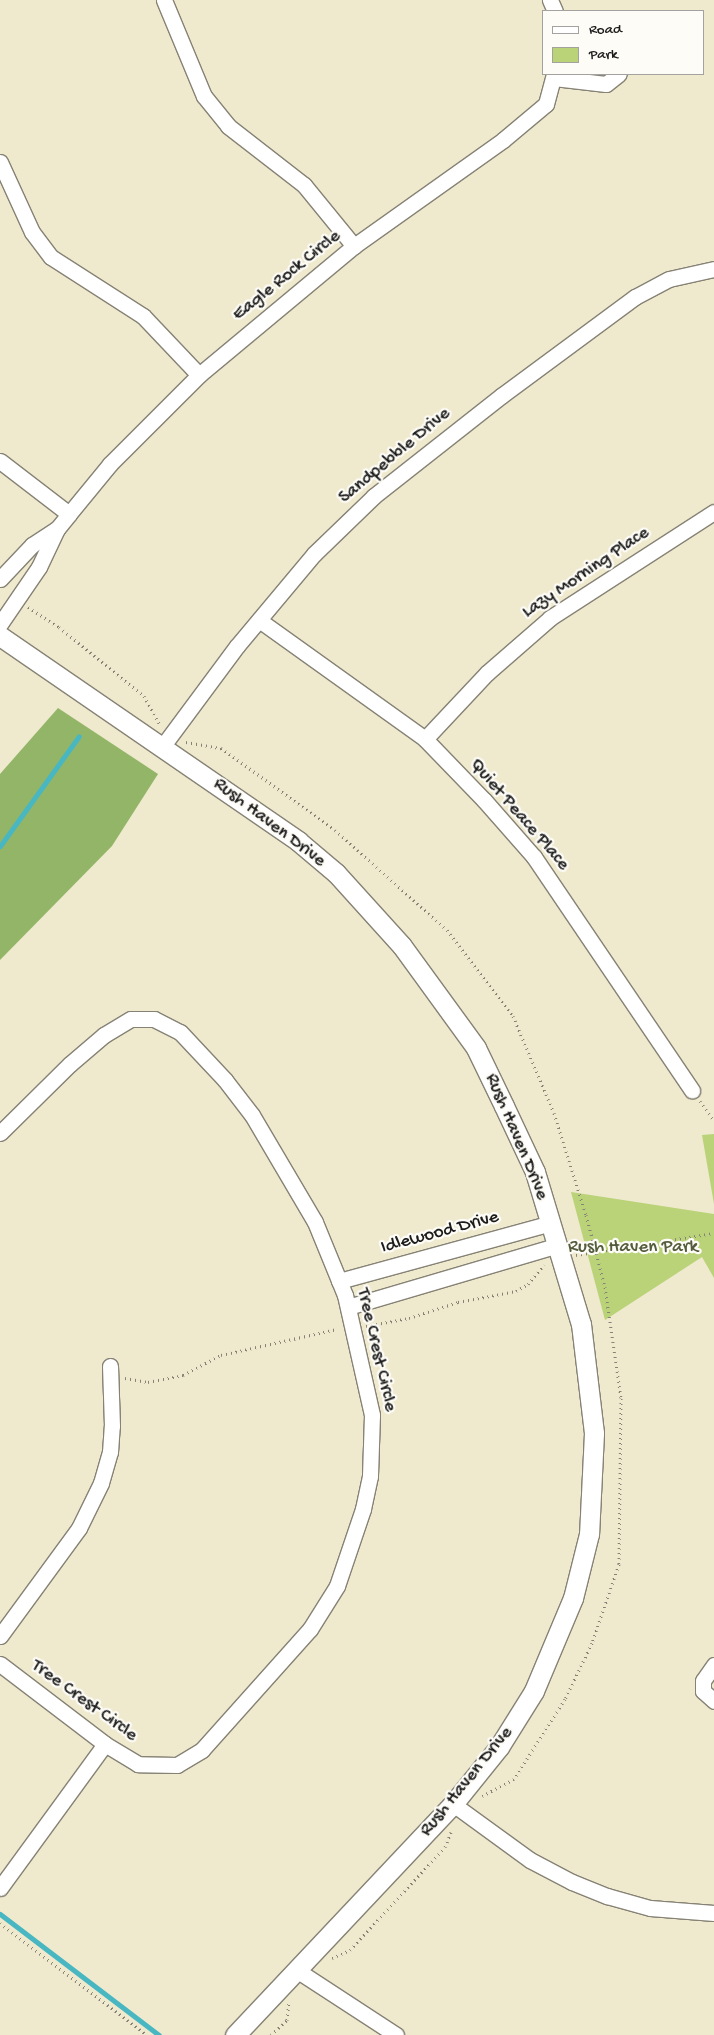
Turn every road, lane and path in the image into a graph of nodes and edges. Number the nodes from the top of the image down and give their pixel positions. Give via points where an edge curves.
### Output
1 (164, 0) edge
2 (618, 75) edge
3 (554, 76) edge
4 (0, 162) edge
5 (354, 246) junction
6 (714, 270) edge
7 (199, 374) junction
8 (0, 461) edge
9 (714, 512) edge
10 (69, 514) junction
11 (57, 529) junction
12 (0, 579) edge
13 (259, 620) junction
14 (0, 624) edge
15 (0, 636) edge
16 (425, 739) junction
17 (162, 747) junction
18 (692, 1090) joint
19 (714, 1122) edge
20 (0, 1133) edge
21 (551, 1223) junction
22 (714, 1233) edge
23 (560, 1251) junction
24 (339, 1281) junction
25 (348, 1307) junction
26 (110, 1366) dead end
27 (0, 1636) edge
28 (0, 1664) edge
29 (714, 1665) edge
30 (714, 1701) edge
31 (105, 1744) junction
32 (453, 1804) junction
33 (0, 1888) edge
34 (714, 1913) edge
35 (0, 1924) edge
36 (298, 1971) junction
37 (147, 2035) edge
38 (235, 2035) edge
39 (396, 2035) edge

1 - 5 street via 204,96 228,126 304,185
2 - 3 street via 606,84
3 - 5 street, Eagle Rock Circle via 546,104 503,140
4 - 7 street via 32,232 51,257 143,316
5 - 7 street, Eagle Rock Circle
6 - 13 street, Sandpebble Drive via 669,279 635,297 501,396 374,496 314,554
7 - 10 street, Eagle Rock Circle via 110,464
8 - 10 street
9 - 16 street, Lazy Morning Place via 550,618 487,673
10 - 11 street, Eagle Rock Circle
11 - 12 street, Eagle Rock Circle via 32,544
11 - 14 street, Eagle Rock Circle via 43,561
13 - 16 street, Quiet Peace Place
13 - 17 street, Sandpebble Drive
15 - 17 street, Rush Haven Drive
16 - 18 street, Quiet Peace Place via 534,857
17 - 21 street, Rush Haven Drive via 298,840 336,874 402,946 476,1048 535,1172
18 - 19 path
20 - 24 street, Tree Crest Circle via 104,1035 131,1019 154,1020 187,1039 252,1115 316,1222
21 - 23 street, Rush Haven Drive
21 - 24 street, Idlewood Drive
22 - 23 path
23 - 25 street
23 - 32 street, Rush Haven Drive via 581,1324 592,1400 594,1471 589,1534 573,1598 534,1691 499,1748
24 - 25 street, Tree Crest Circle
25 - 31 street, Tree Crest Circle via 368,1391 372,1443 363,1509 337,1586 310,1629 202,1750 177,1765 138,1764
26 - 27 street via 110,1452 101,1483 79,1528
28 - 31 street, Tree Crest Circle
29 - 30 street via 703,1681 703,1691
31 - 33 street
32 - 34 street via 530,1860 572,1882 650,1908
32 - 36 street, Rush Haven Drive
35 - 37 path
36 - 38 street, Rush Haven Drive
36 - 39 street

